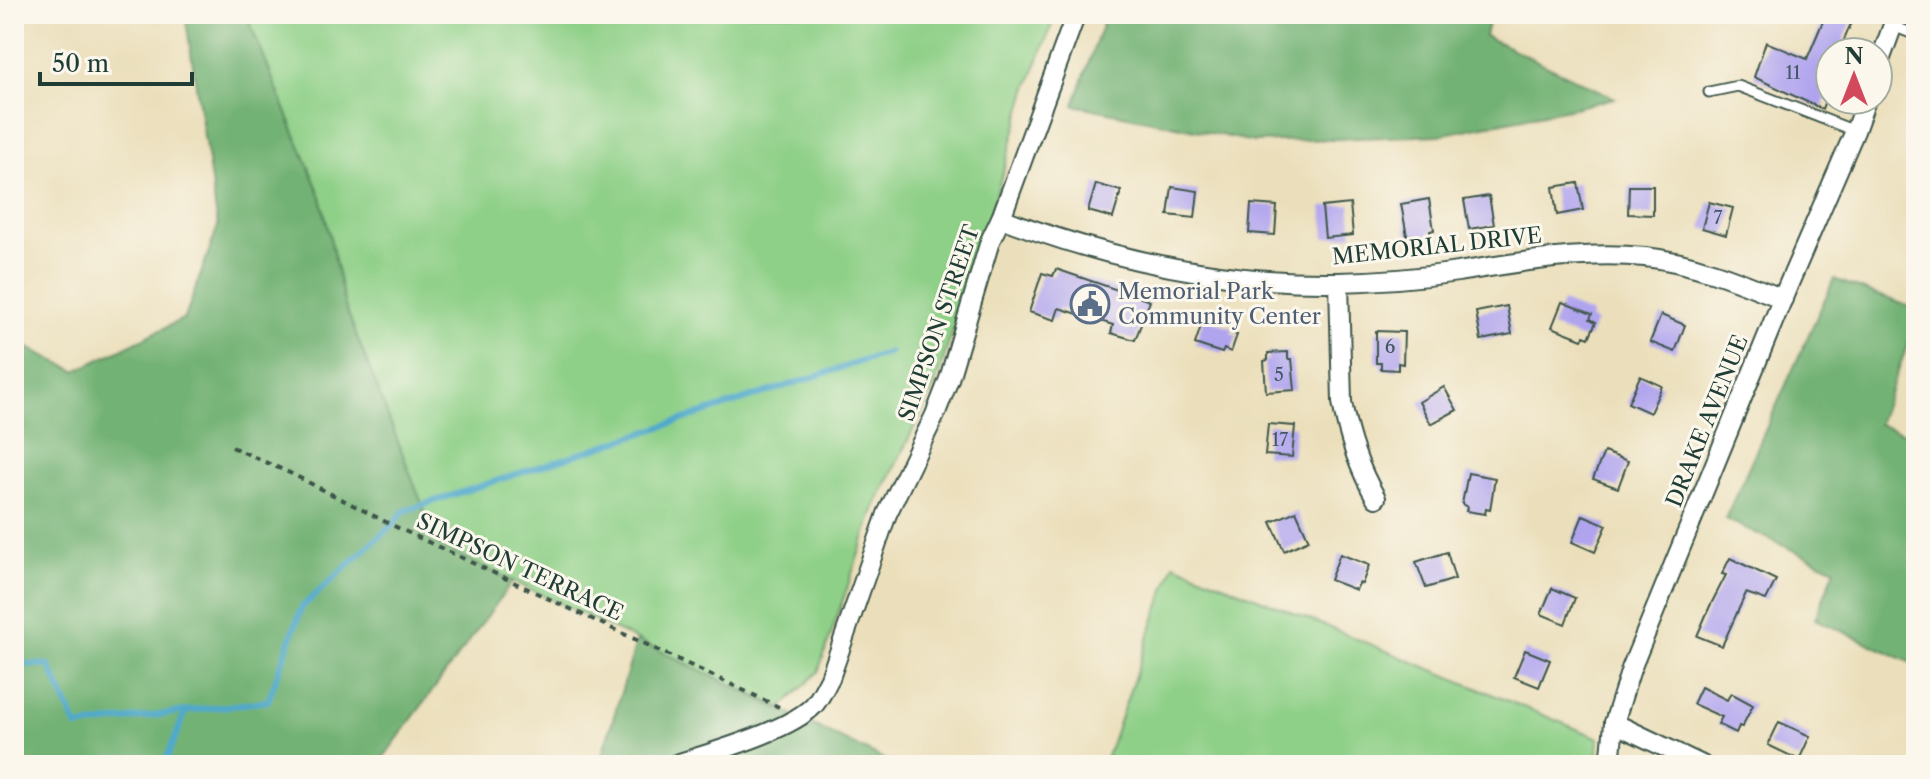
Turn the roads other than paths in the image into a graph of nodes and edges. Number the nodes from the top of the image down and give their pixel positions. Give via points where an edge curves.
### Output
1 (1076, 14) edge
2 (1895, 20) edge
3 (1916, 35) edge
4 (1709, 92) dead end
5 (1860, 116) edge
6 (1855, 131) junction
7 (1001, 218) junction
8 (1339, 282) junction
9 (1783, 299) junction
10 (1376, 498) dead end
11 (1614, 723) junction
12 (674, 765) edge
13 (1610, 765) edge
14 (1702, 765) edge

1 - 7 street, SIMPSON STREET
2 - 3 lane
4 - 6 lane via 1738,86
5 - 6 street, DRAKE AVENUE
6 - 9 street, DRAKE AVENUE
7 - 8 street, MEMORIAL DRIVE via 1166,266
7 - 12 street, SIMPSON STREET via 949,379 887,514 830,678 812,707 790,721
8 - 9 street, MEMORIAL DRIVE via 1563,257 1621,256 1706,270
8 - 10 street via 1342,402 1354,451
9 - 11 street, DRAKE AVENUE via 1631,669
11 - 13 street, DRAKE AVENUE
11 - 14 street

